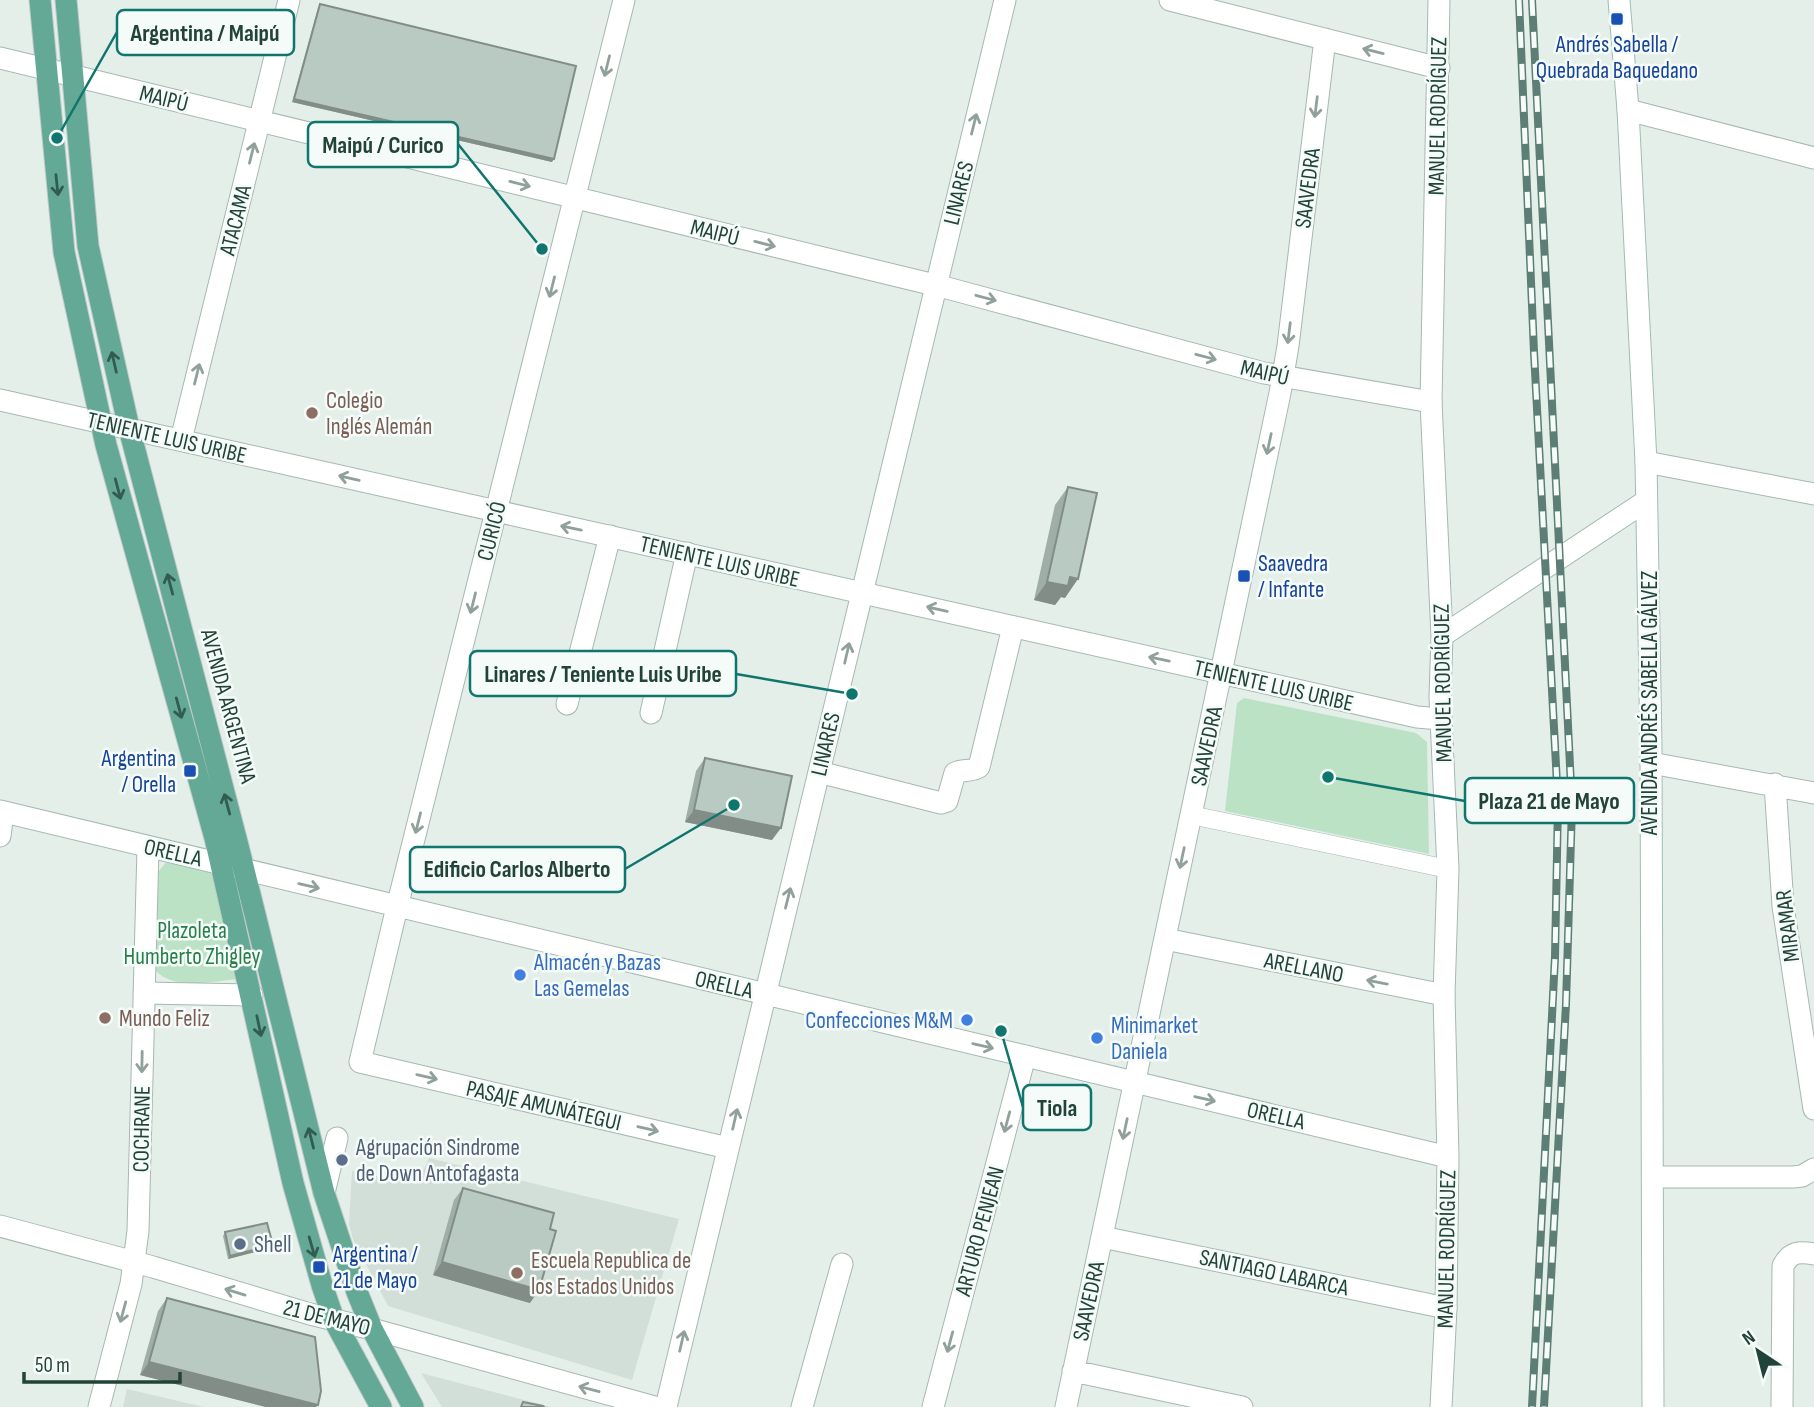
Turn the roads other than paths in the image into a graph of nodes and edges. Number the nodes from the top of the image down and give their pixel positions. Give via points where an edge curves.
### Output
1 (40, 0) edge
2 (66, 0) edge
3 (289, 0) edge
4 (624, 0) edge
5 (1005, 0) edge
6 (1170, 0) edge
7 (1439, 0) edge
8 (1619, 0) edge
9 (1325, 39) junction
10 (0, 58) edge
11 (1439, 68) junction
12 (45, 69) junction
13 (73, 76) junction
14 (1628, 110) junction
15 (260, 121) junction
16 (1814, 158) edge
17 (574, 198) junction
18 (935, 285) junction
19 (1282, 377) junction
20 (0, 400) edge
21 (1431, 402) junction
22 (101, 423) junction
23 (129, 428) junction
24 (181, 440) junction
25 (1646, 462) junction
26 (1814, 494) edge
27 (1646, 501) junction
28 (496, 511) junction
29 (610, 536) junction
30 (687, 554) junction
31 (861, 592) junction
32 (1013, 626) junction
33 (1442, 636) junction
34 (1221, 673) junction
35 (567, 704) dead end
36 (651, 713) dead end
37 (1441, 719) junction
38 (1651, 763) junction
39 (818, 772) junction
40 (1775, 785) junction
41 (1814, 793) edge
42 (1, 811) edge
43 (1191, 815) junction
44 (0, 836) edge
45 (148, 847) junction
46 (221, 864) junction
47 (1448, 869) junction
48 (243, 870) junction
49 (397, 906) junction
50 (1165, 939) junction
51 (144, 993) junction
52 (765, 994) junction
53 (252, 995) junction
54 (1444, 995) junction
55 (1025, 1056) junction
56 (360, 1062) joint
57 (1135, 1082) junction
58 (1814, 1109) edge
59 (337, 1138) dead end
60 (728, 1148) junction
61 (1448, 1157) junction
62 (1814, 1169) edge
63 (1653, 1177) junction
64 (324, 1193) junction
65 (0, 1226) edge
66 (1102, 1237) junction
67 (1814, 1254) edge
68 (134, 1262) junction
69 (842, 1264) dead end
70 (1446, 1308) junction
71 (334, 1320) junction
72 (372, 1329) junction
73 (1073, 1371) junction
74 (99, 1407) edge
75 (381, 1407) edge
76 (413, 1407) edge
77 (655, 1407) edge
78 (666, 1407) edge
79 (802, 1407) edge
80 (933, 1407) edge
81 (1066, 1407) edge
82 (1242, 1407) edge
83 (1441, 1407) edge
84 (1653, 1407) edge
85 (1782, 1407) edge

1 - 12 main road
2 - 13 main road, AVENIDA ARGENTINA
3 - 15 street, ATACAMA
4 -> 17 street, CURICÓ
18 -> 5 street, LINARES
6 - 9 street
7 - 11 street, MANUEL RODRÍGUEZ
8 - 14 street, AVENIDA ANDRÉS SABELLA GÁLVEZ
11 -> 9 street
9 -> 19 street, SAAVEDRA
10 - 12 street, MAIPÚ
11 - 21 street, MANUEL RODRÍGUEZ
12 - 13 street, MAIPÚ
12 -> 22 main road via 64,252
13 - 15 street, MAIPÚ
23 -> 13 main road, AVENIDA ARGENTINA via 88,246
14 - 16 street
14 - 25 street, AVENIDA ANDRÉS SABELLA GÁLVEZ
15 -> 17 street, MAIPÚ
24 -> 15 street, ATACAMA
17 -> 18 street, MAIPÚ
17 -> 28 street, CURICÓ
18 -> 19 street, MAIPÚ
18 - 31 street, LINARES
19 - 21 street, MAIPÚ
19 -> 34 street, SAAVEDRA
20 - 22 street, TENIENTE LUIS URIBE
21 - 33 street, MANUEL RODRÍGUEZ
22 - 23 street, TENIENTE LUIS URIBE
22 -> 46 main road
23 - 24 street, TENIENTE LUIS URIBE
48 -> 23 main road, AVENIDA ARGENTINA
28 -> 24 street, TENIENTE LUIS URIBE
25 - 26 street
25 - 27 street, AVENIDA ANDRÉS SABELLA GÁLVEZ
27 - 33 street
27 - 38 street, AVENIDA ANDRÉS SABELLA GÁLVEZ
29 -> 28 street, TENIENTE LUIS URIBE
28 -> 49 street, CURICÓ
29 - 30 street, TENIENTE LUIS URIBE
29 - 35 street
30 - 31 street, TENIENTE LUIS URIBE
30 - 36 street
32 -> 31 street, TENIENTE LUIS URIBE
39 -> 31 street, LINARES
34 -> 32 street, TENIENTE LUIS URIBE
32 - 39 street via 979,766 956,774 947,801
33 - 37 street, MANUEL RODRÍGUEZ
34 - 37 street, TENIENTE LUIS URIBE
34 - 43 street, SAAVEDRA
37 - 47 street, MANUEL RODRÍGUEZ
38 - 40 street
38 - 63 street, AVENIDA ANDRÉS SABELLA GÁLVEZ
52 -> 39 street, LINARES
40 - 41 street
40 - 58 street, MIRAMAR via 1783,906
42 - 44 street
42 - 45 street, ORELLA
43 - 47 street
43 -> 50 street, SAAVEDRA
45 - 46 street, ORELLA
45 - 51 street, COCHRANE
46 - 48 street, ORELLA
46 - 53 main road
47 - 54 street, MANUEL RODRÍGUEZ
48 -> 49 street, ORELLA
64 -> 48 main road, AVENIDA ARGENTINA
49 - 52 street, ORELLA
49 - 56 street, CURICÓ
54 -> 50 street, ARELLANO
50 - 57 street, SAAVEDRA
51 - 53 street
51 -> 68 street, COCHRANE
52 -> 55 street, ORELLA
60 -> 52 street, LINARES
53 -> 71 main road via 293,1183
54 - 61 street, MANUEL RODRÍGUEZ
55 - 57 street, ORELLA
55 -> 80 street, ARTURO PENJEAN
56 -> 60 street, PASAJE AMUNÁTEGUI
57 -> 61 street, ORELLA
57 -> 66 street, SAAVEDRA
59 - 64 street
78 -> 60 street, LINARES
61 - 70 street, MANUEL RODRÍGUEZ
62 - 63 street via 1793,1177
63 - 84 street, AVENIDA ANDRÉS SABELLA GÁLVEZ
64 - 72 main road, AVENIDA ARGENTINA
65 - 68 street, 21 DE MAYO
66 - 70 street, SANTIAGO LABARCA
66 - 73 street, SAAVEDRA
67 - 85 street via 1793,1253 1783,1266
71 -> 68 street, 21 DE MAYO
68 -> 74 street, COCHRANE
69 - 79 street
70 - 83 street, MANUEL RODRÍGUEZ
71 - 72 street, 21 DE MAYO
71 - 75 main road
72 - 76 main road, AVENIDA ARGENTINA
77 -> 72 street, 21 DE MAYO
73 - 81 street, SAAVEDRA
73 - 82 street

